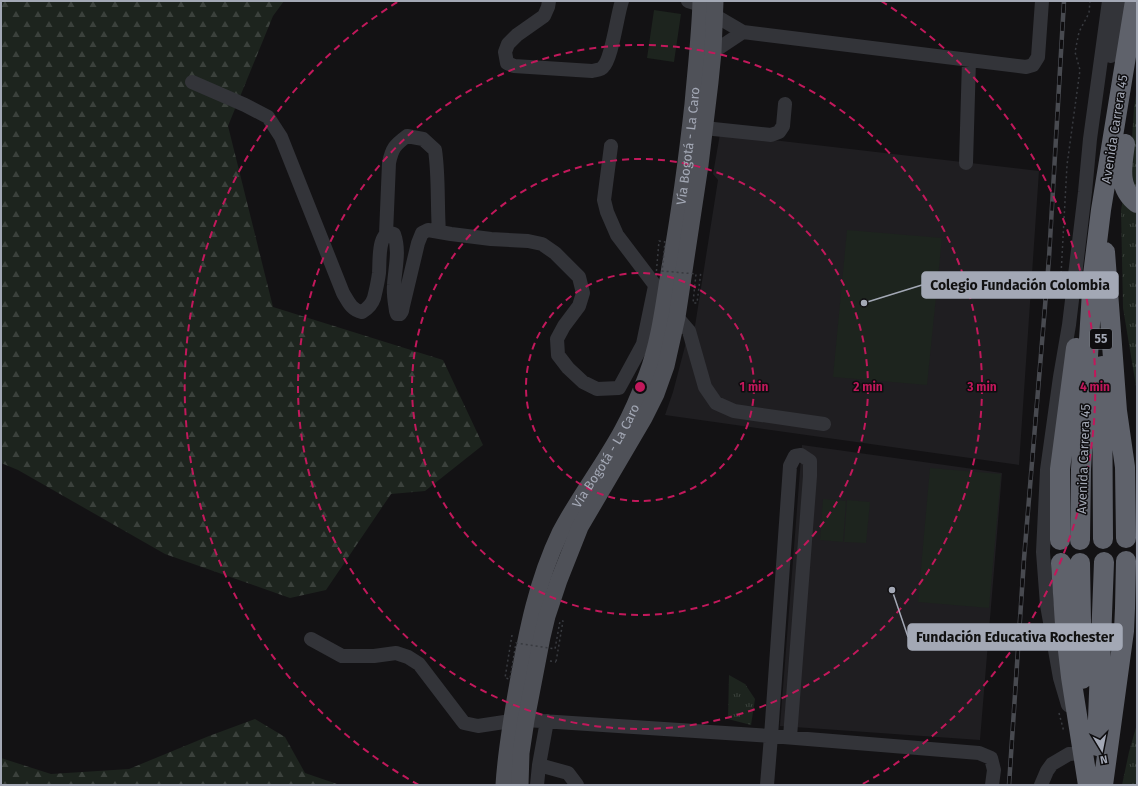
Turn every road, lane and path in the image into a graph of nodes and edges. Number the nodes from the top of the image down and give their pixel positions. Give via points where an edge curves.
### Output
1 (549, 1) edge
2 (622, 1) edge
3 (1042, 1) edge
4 (1109, 1) edge
5 (1120, 1) edge
6 (1135, 1) edge
7 (704, 5) edge
8 (743, 32) junction
9 (1128, 48) junction
10 (713, 52) junction
11 (968, 60) junction
12 (192, 82) dead end
13 (785, 104) dead end
14 (704, 128) junction
15 (611, 146) dead end
16 (966, 162) dead end
17 (1086, 192) junction
18 (1137, 203) edge
19 (1101, 210) junction
20 (439, 232) junction
21 (386, 234) junction
22 (700, 271) dead end
23 (658, 287) junction
24 (677, 317) junction
25 (824, 424) dead end
26 (1126, 538) dead end
27 (1103, 539) dead end
28 (1060, 540) dead end
29 (1080, 540) dead end
30 (1126, 561) dead end
31 (1104, 562) dead end
32 (1060, 563) dead end
33 (1080, 563) dead end
34 (512, 635) dead end
35 (311, 639) dead end
36 (556, 662) dead end
37 (519, 721) junction
38 (547, 722) junction
39 (772, 736) junction
40 (790, 737) junction
41 (1084, 753) junction
42 (1064, 758) junction
43 (539, 765) junction
44 (504, 785) edge
45 (520, 785) edge
46 (537, 785) edge
47 (577, 785) edge
48 (767, 785) edge
49 (992, 785) edge
50 (1034, 785) edge
51 (1041, 785) edge
52 (1049, 785) edge
53 (1088, 785) edge
54 (1096, 785) edge
55 (1103, 785) edge

1 - 2 street via 544,16 508,44 504,52 507,63 514,66 592,71 602,69 606,64
3 - 11 street via 1038,57 1034,64 1026,67
4 - 17 street via 1090,139
5 - 17 street
6 - 9 highway, Avenida Carrera 45 / 55
7 - 8 street
7 - 10 main road, Vía Bogotá - La Caro
7 - 23 main road, Vía Bogotá - La Caro via 675,239
8 - 10 street
8 - 11 street
9 - 18 highway via 1127,131 1122,175 1126,191
9 - 19 highway, Avenida Carrera 45 / 55
10 - 14 main road, Vía Bogotá - La Caro
11 - 16 street
12 - 21 street via 268,117 281,137 343,292 356,311 362,312 373,299 379,273 380,249
13 - 14 street via 783,126 779,132 771,135
14 - 24 main road, Vía Bogotá - La Caro
15 - 23 street via 604,200 607,212 617,235
17 - 41 street via 1047,470 1043,552 1047,605 1056,656 1066,700
19 - 26 highway, Avenida Carrera 45 / 55 via 1117,411 1125,467
19 - 27 highway, Avenida Carrera 45 / 55
19 - 28 highway, Avenida Carrera 45 / 55 via 1086,274 1060,469
19 - 29 highway, Avenida Carrera 45 / 55 via 1093,275
20 - 21 street via 428,230 422,233 400,314 396,311 394,288 396,241 394,234
20 - 21 street via 435,150 423,139 407,136 395,145 391,152
20 - 23 street via 528,241 542,244 555,253 579,277 583,293 579,306 557,339 558,355 576,376 597,389 619,388 643,344
22 - 23 path, bridge via 697,303 693,303 696,274 662,271 665,242 659,241
23 - 37 main road, Vía Bogotá - La Caro via 652,359 642,389 621,432 560,534 538,591 522,657
24 - 25 street via 689,331 705,387 716,404 734,411
24 - 37 main road, Vía Bogotá - La Caro via 666,366 656,394 633,439 580,527 559,580
30 - 55 highway via 1124,631
31 - 54 highway
32 - 41 highway via 1071,677
33 - 41 highway
34 - 36 path, bridge via 505,678 510,679 516,643 555,649 560,621 563,621
35 - 37 street via 342,656 396,653 408,657 420,664 464,723 478,726
37 - 38 street
37 - 44 main road, Vía Bogotá - La Caro via 507,746
37 - 45 main road, Vía Bogotá - La Caro via 522,753
38 - 39 street
38 - 43 street
39 - 40 street
39 - 40 street via 790,466 795,456 801,455 810,461 810,476
39 - 48 street
40 - 49 street via 979,753 991,758 994,770
41 - 42 street via 1069,754
41 - 53 highway
42 - 50 street via 1046,764 1039,770
42 - 51 street via 1052,764
42 - 52 street via 1055,767
43 - 46 street
43 - 47 street via 568,773

